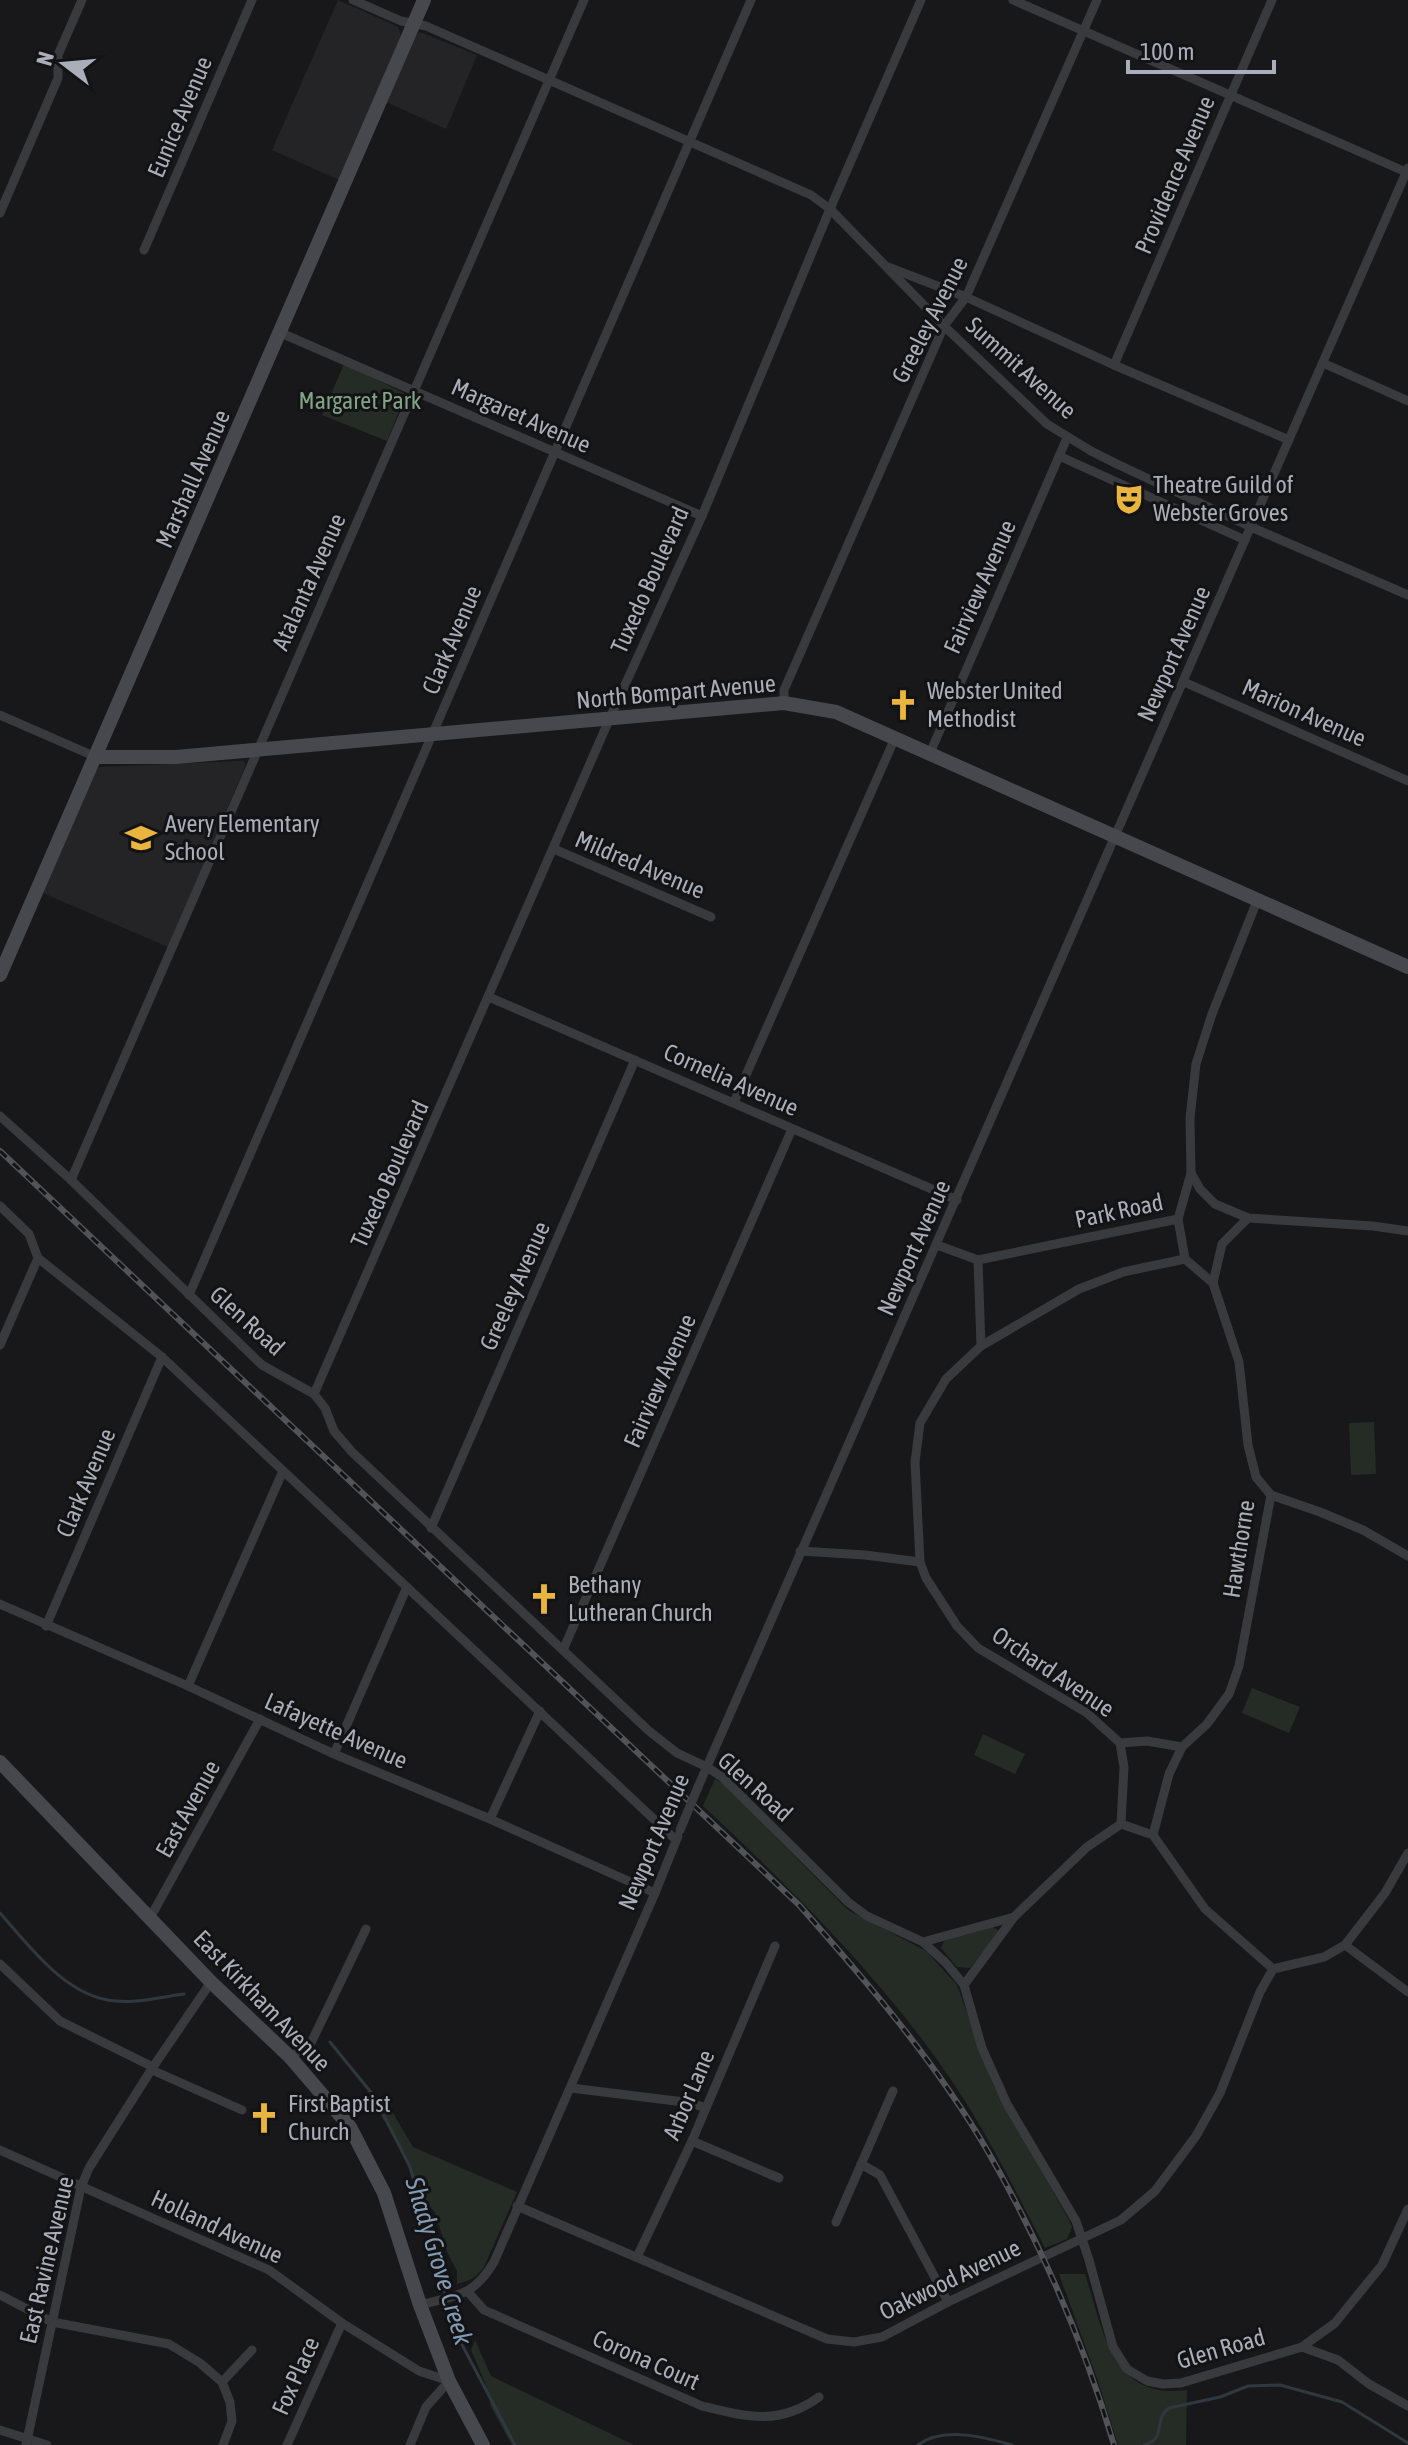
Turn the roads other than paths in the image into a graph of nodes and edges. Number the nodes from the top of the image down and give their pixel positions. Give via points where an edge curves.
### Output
1 (82, 0) edge
2 (252, 0) edge
3 (353, 0) edge
4 (424, 0) edge
5 (584, 0) edge
6 (751, 0) edge
7 (921, 0) edge
8 (1013, 0) edge
9 (1097, 0) edge
10 (1272, 0) edge
11 (414, 23) junction
12 (1083, 31) junction
13 (550, 79) junction
14 (1231, 95) junction
15 (690, 141) junction
16 (1407, 170) edge
17 (830, 209) junction
18 (0, 213) edge
19 (144, 250) dead end
20 (886, 266) junction
21 (966, 297) junction
22 (944, 326) junction
23 (281, 333) junction
24 (1323, 363) junction
25 (1114, 365) junction
26 (414, 392) junction
27 (1408, 401) edge
28 (1067, 438) junction
29 (1289, 440) junction
30 (554, 453) junction
31 (1059, 456) junction
32 (702, 516) junction
33 (1251, 527) junction
34 (1245, 540) junction
35 (1408, 595) edge
36 (1184, 682) junction
37 (784, 703) junction
38 (0, 715) edge
39 (609, 720) junction
40 (433, 734) junction
41 (895, 738) junction
42 (258, 750) junction
43 (930, 753) junction
44 (96, 757) junction
45 (1408, 781) edge
46 (1114, 836) junction
47 (554, 849) junction
48 (1257, 901) junction
49 (711, 917) dead end
50 (1408, 967) edge
51 (0, 975) edge
52 (489, 997) junction
53 (635, 1060) junction
54 (734, 1102) junction
55 (0, 1116) edge
56 (792, 1129) junction
57 (1191, 1173) junction
58 (71, 1180) junction
59 (957, 1200) junction
60 (0, 1206) edge
61 (1248, 1218) junction
62 (1178, 1219) junction
63 (1408, 1231) edge
64 (937, 1245) junction
65 (38, 1258) junction
66 (1185, 1259) junction
67 (978, 1260) junction
68 (1213, 1283) junction
69 (189, 1295) junction
70 (0, 1345) edge
71 (981, 1346) junction
72 (162, 1357) junction
73 (314, 1394) junction
74 (283, 1471) junction
75 (1271, 1495) junction
76 (431, 1528) junction
77 (800, 1551) junction
78 (1408, 1556) edge
79 (920, 1562) junction
80 (407, 1587) junction
81 (0, 1604) edge
82 (46, 1626) junction
83 (563, 1650) junction
84 (188, 1686) junction
85 (540, 1711) junction
86 (260, 1719) junction
87 (1120, 1743) junction
88 (1182, 1747) junction
89 (334, 1754) junction
90 (0, 1762) edge
91 (707, 1767) junction
92 (490, 1819) junction
93 (1121, 1824) junction
94 (1153, 1835) junction
95 (676, 1840) junction
96 (1408, 1853) edge
97 (655, 1893) junction
98 (1014, 1917) junction
99 (150, 1918) junction
100 (366, 1929) dead end
101 (923, 1942) junction
102 (1345, 1945) junction
103 (775, 1946) dead end
104 (0, 1964) edge
105 (1273, 1969) junction
106 (211, 1982) junction
107 (964, 1985) junction
108 (1408, 1992) edge
109 (290, 2057) junction
110 (152, 2069) junction
111 (571, 2088) junction
112 (893, 2091) dead end
113 (705, 2108) junction
114 (242, 2110) dead end
115 (692, 2141) junction
116 (0, 2150) edge
117 (861, 2164) junction
118 (779, 2178) dead end
119 (81, 2187) junction
120 (517, 2206) junction
121 (1408, 2209) edge
122 (836, 2222) dead end
123 (1083, 2238) junction
124 (637, 2257) junction
125 (468, 2292) junction
126 (0, 2295) edge
127 (948, 2302) junction
128 (427, 2303) junction
129 (52, 2322) junction
130 (342, 2323) junction
131 (1302, 2347) junction
132 (252, 2350) dead end
133 (449, 2381) junction
134 (222, 2382) junction
135 (819, 2397) dead end
136 (1408, 2406) edge
137 (0, 2430) edge
138 (27, 2442) edge
139 (47, 2445) edge
140 (223, 2445) edge
141 (287, 2445) edge
142 (410, 2445) edge
143 (483, 2445) edge

1 - 18 street via 58,55 58,78
2 - 19 street, Eunice Avenue
3 - 11 street, Summit Avenue
4 - 11 street, Marshall Avenue
5 - 13 street, Atalanta Avenue
6 - 15 street, Clark Avenue
7 - 17 street, Tuxedo Boulevard
8 - 12 street
9 - 12 street, Greeley Avenue
10 - 14 street, Providence Avenue
11 - 13 street, Summit Avenue
11 - 23 street, Marshall Avenue
12 - 14 street
12 - 21 street, Greeley Avenue
13 - 15 street, Summit Avenue
13 - 26 street, Atalanta Avenue
14 - 16 street
14 - 25 street, Providence Avenue
15 - 17 street, Summit Avenue via 803,190
15 - 30 street, Clark Avenue
16 - 24 street, Newport Avenue
17 - 20 street, Summit Avenue
17 - 32 street, Tuxedo Boulevard
20 - 21 street, Summit Avenue
20 - 22 street, Summit Avenue
21 - 22 street, Greeley Avenue
21 - 25 street, Summit Avenue
22 - 28 street, Summit Avenue via 1029,409
22 - 37 street, Greeley Avenue via 784,690
23 - 26 street, Margaret Avenue
23 - 44 street, Marshall Avenue
24 - 27 street
24 - 29 street, Newport Avenue
25 - 29 street, Summit Avenue
26 - 30 street, Margaret Avenue
26 - 42 street, Atalanta Avenue
28 - 31 street, Fairview Avenue
28 - 33 street, Summit Avenue
29 - 33 street, Newport Avenue
30 - 32 street, Margaret Avenue
30 - 40 street, Clark Avenue
31 - 34 street
31 - 43 street, Fairview Avenue
32 - 39 street, Tuxedo Boulevard
33 - 34 street, Newport Avenue
33 - 35 street, Summit Avenue
34 - 36 street, Newport Avenue
36 - 45 street, Marion Avenue
36 - 46 street, Newport Avenue
37 - 39 street, North Bompart Avenue
37 - 41 street, North Bompart Avenue via 836,712
38 - 44 street, North Bompart Avenue
39 - 40 street, North Bompart Avenue
39 - 47 street, Tuxedo Boulevard
40 - 42 street, North Bompart Avenue
40 - 69 street, Clark Avenue
41 - 43 street, North Bompart Avenue
41 - 54 street
42 - 44 street, North Bompart Avenue
42 - 58 street, Atalanta Avenue
43 - 46 street, North Bompart Avenue
44 - 51 street, Marshall Avenue
46 - 48 street, North Bompart Avenue
46 - 59 street, Newport Avenue
47 - 49 street, Mildred Avenue
47 - 52 street, Tuxedo Boulevard
48 - 50 street, North Bompart Avenue
48 - 57 street via 1196,1064
52 - 53 street, Cornelia Avenue
52 - 73 street, Tuxedo Boulevard
53 - 54 street, Cornelia Avenue
53 - 76 street, Greeley Avenue
54 - 56 street, Cornelia Avenue
55 - 58 street, Glen Road
56 - 59 street, Cornelia Avenue
56 - 83 street, Fairview Avenue
57 - 61 street, Park Road via 1215,1204
57 - 62 street, Park Road
58 - 69 street, Glen Road
59 - 64 street, Newport Avenue
60 - 65 street via 29,1234
61 - 63 street, Park Road
61 - 68 street via 1222,1244
62 - 66 street
62 - 67 street, Park Road
64 - 67 street
64 - 77 street, Newport Avenue
65 - 70 street
65 - 72 street
66 - 68 street
66 - 71 street via 1123,1272 1079,1289
67 - 71 street
68 - 75 street, Hawthorne via 1239,1362 1256,1477
69 - 73 street, Glen Road via 262,1365
71 - 79 street via 946,1379 920,1423 915,1462
72 - 74 street
72 - 82 street, Clark Avenue
73 - 76 street, Glen Road via 352,1452
74 - 80 street
74 - 84 street
75 - 78 street via 1363,1530
75 - 88 street, Hawthorne via 1239,1666 1229,1694
76 - 83 street, Glen Road
77 - 79 street
77 - 91 street, Newport Avenue
79 - 87 street, Orchard Avenue via 957,1626 978,1648 1087,1713
80 - 85 street
80 - 89 street
81 - 82 street, Lafayette Avenue
82 - 84 street, Lafayette Avenue
83 - 91 street, Glen Road via 649,1731
84 - 86 street, Lafayette Avenue
85 - 92 street
85 - 95 street
86 - 89 street, Lafayette Avenue
86 - 99 street, East Avenue
87 - 88 street, Orchard Avenue
87 - 93 street
88 - 94 street, Hawthorne
89 - 92 street, Lafayette Avenue
90 - 99 street, East Kirkham Avenue
91 - 95 street, Newport Avenue, bridge
91 - 101 street, Glen Road via 848,1902
92 - 97 street, Lafayette Avenue
93 - 94 street
93 - 98 street via 1087,1847
94 - 105 street via 1205,1909
95 - 97 street, Newport Avenue
96 - 102 street
97 - 111 street, Newport Avenue
98 - 101 street
98 - 107 street
99 - 106 street, East Kirkham Avenue
100 - 109 street via 310,2045
101 - 107 street, Glen Road
102 - 105 street via 1324,1957
102 - 108 street
103 - 113 street, Arbor Lane
104 - 110 street via 60,2021
105 - 123 street, Oakwood Avenue via 1196,2136 1155,2191 1121,2220
106 - 109 street, East Kirkham Avenue
106 - 110 street, East Ravine Avenue
107 - 123 street, Glen Road via 982,2048 1007,2104
109 - 128 street, East Kirkham Avenue via 350,2127 384,2193
110 - 114 street
110 - 119 street, East Ravine Avenue
111 - 113 street
111 - 120 street, Newport Avenue
112 - 117 street
113 - 115 street, Arbor Lane
115 - 118 street
115 - 124 street, Arbor Lane
116 - 119 street, Holland Avenue
117 - 122 street
117 - 127 street via 880,2175
119 - 129 street, East Ravine Avenue
119 - 130 street, Holland Avenue via 269,2270
120 - 124 street, Oakwood Avenue
120 - 125 street, Newport Avenue via 489,2271
121 - 131 street via 1382,2265 1335,2323
123 - 127 street, Oakwood Avenue
123 - 131 street, Glen Road via 1113,2347 1127,2369 1147,2381 1181,2383
124 - 127 street, Oakwood Avenue via 827,2339 882,2337
125 - 128 street
125 - 135 street, Corona Court via 484,2310 702,2406 776,2416
126 - 129 street
128 - 133 street, East Kirkham Avenue
129 - 134 street via 169,2344
129 - 138 street, East Ravine Avenue
130 - 133 street, Holland Avenue via 419,2371
130 - 141 street, Fox Place
131 - 136 street, Glen Road via 1338,2360
132 - 134 street
133 - 142 street via 426,2407
133 - 143 street, East Kirkham Avenue
134 - 140 street via 232,2421
137 - 138 street
138 - 139 street

